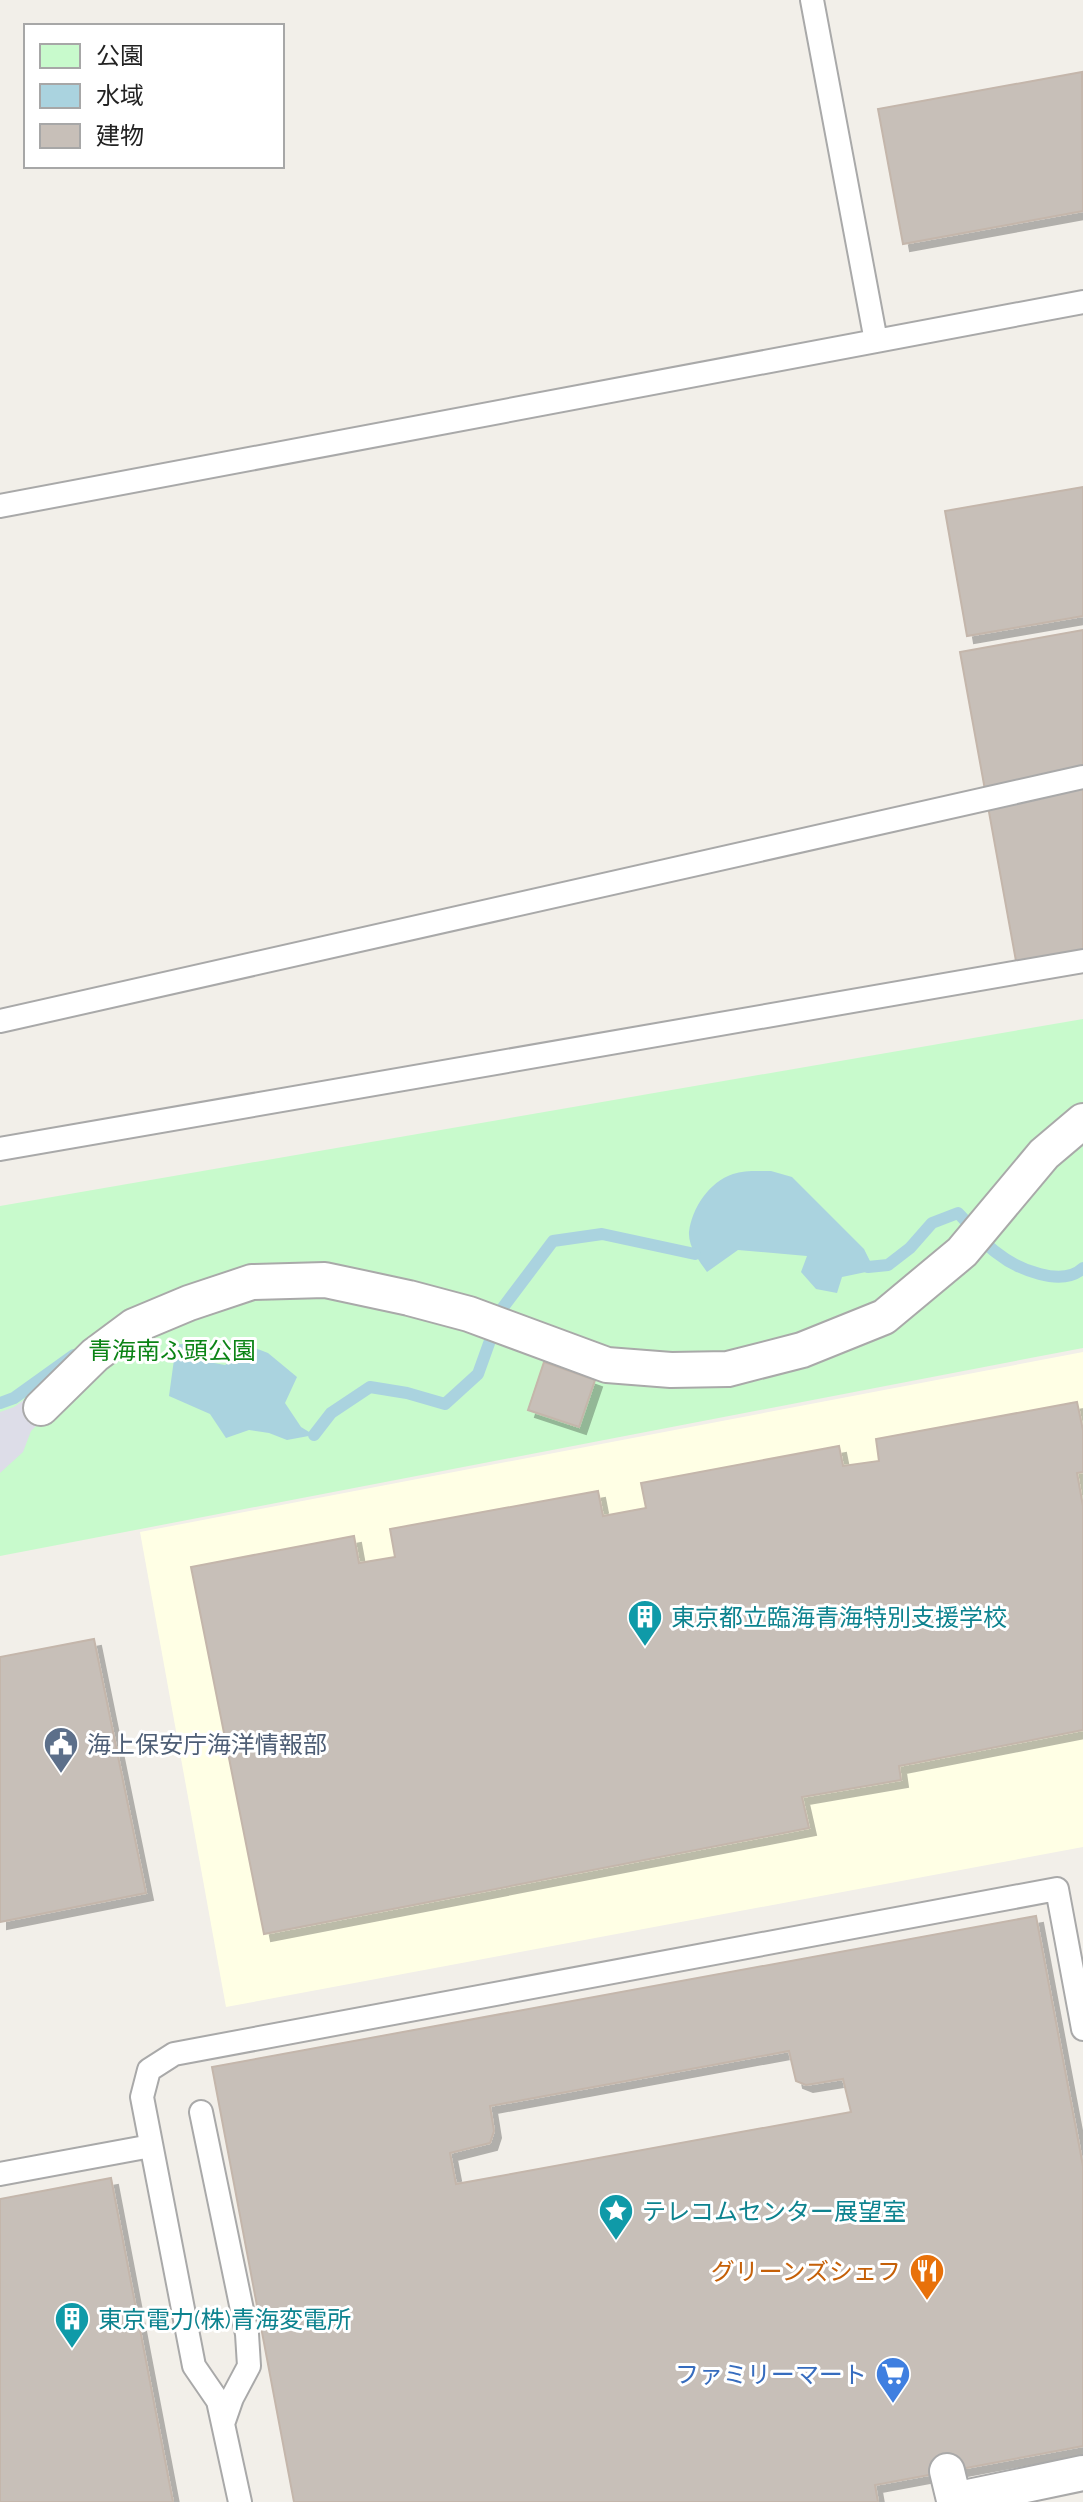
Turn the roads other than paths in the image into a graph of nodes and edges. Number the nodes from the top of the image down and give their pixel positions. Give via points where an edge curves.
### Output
1 (812, 0) edge
2 (1083, 302) edge
3 (876, 341) junction
4 (0, 506) edge
5 (1083, 777) edge
6 (1083, 961) edge
7 (0, 1021) edge
8 (1083, 1121) edge
9 (0, 1149) edge
10 (41, 1408) dead end
11 (1083, 2029) edge
12 (201, 2112) dead end
13 (151, 2146) junction
14 (0, 2174) edge
15 (224, 2421) junction
16 (947, 2471) dead end
17 (1083, 2473) edge
18 (240, 2502) edge

1 - 3 lane
2 - 3 lane
3 - 4 lane
5 - 7 lane
6 - 9 lane
8 - 10 street via 1044,1154 962,1252 884,1317 802,1350 728,1369 607,1365 469,1314 409,1298 325,1280 252,1282 134,1326 95,1355
11 - 13 lane via 1057,1889 174,2054 149,2070 142,2097
12 - 15 lane via 247,2334 249,2366
13 - 14 lane
13 - 15 lane via 194,2366 218,2401
15 - 18 lane
16 - 17 street via 954,2500

